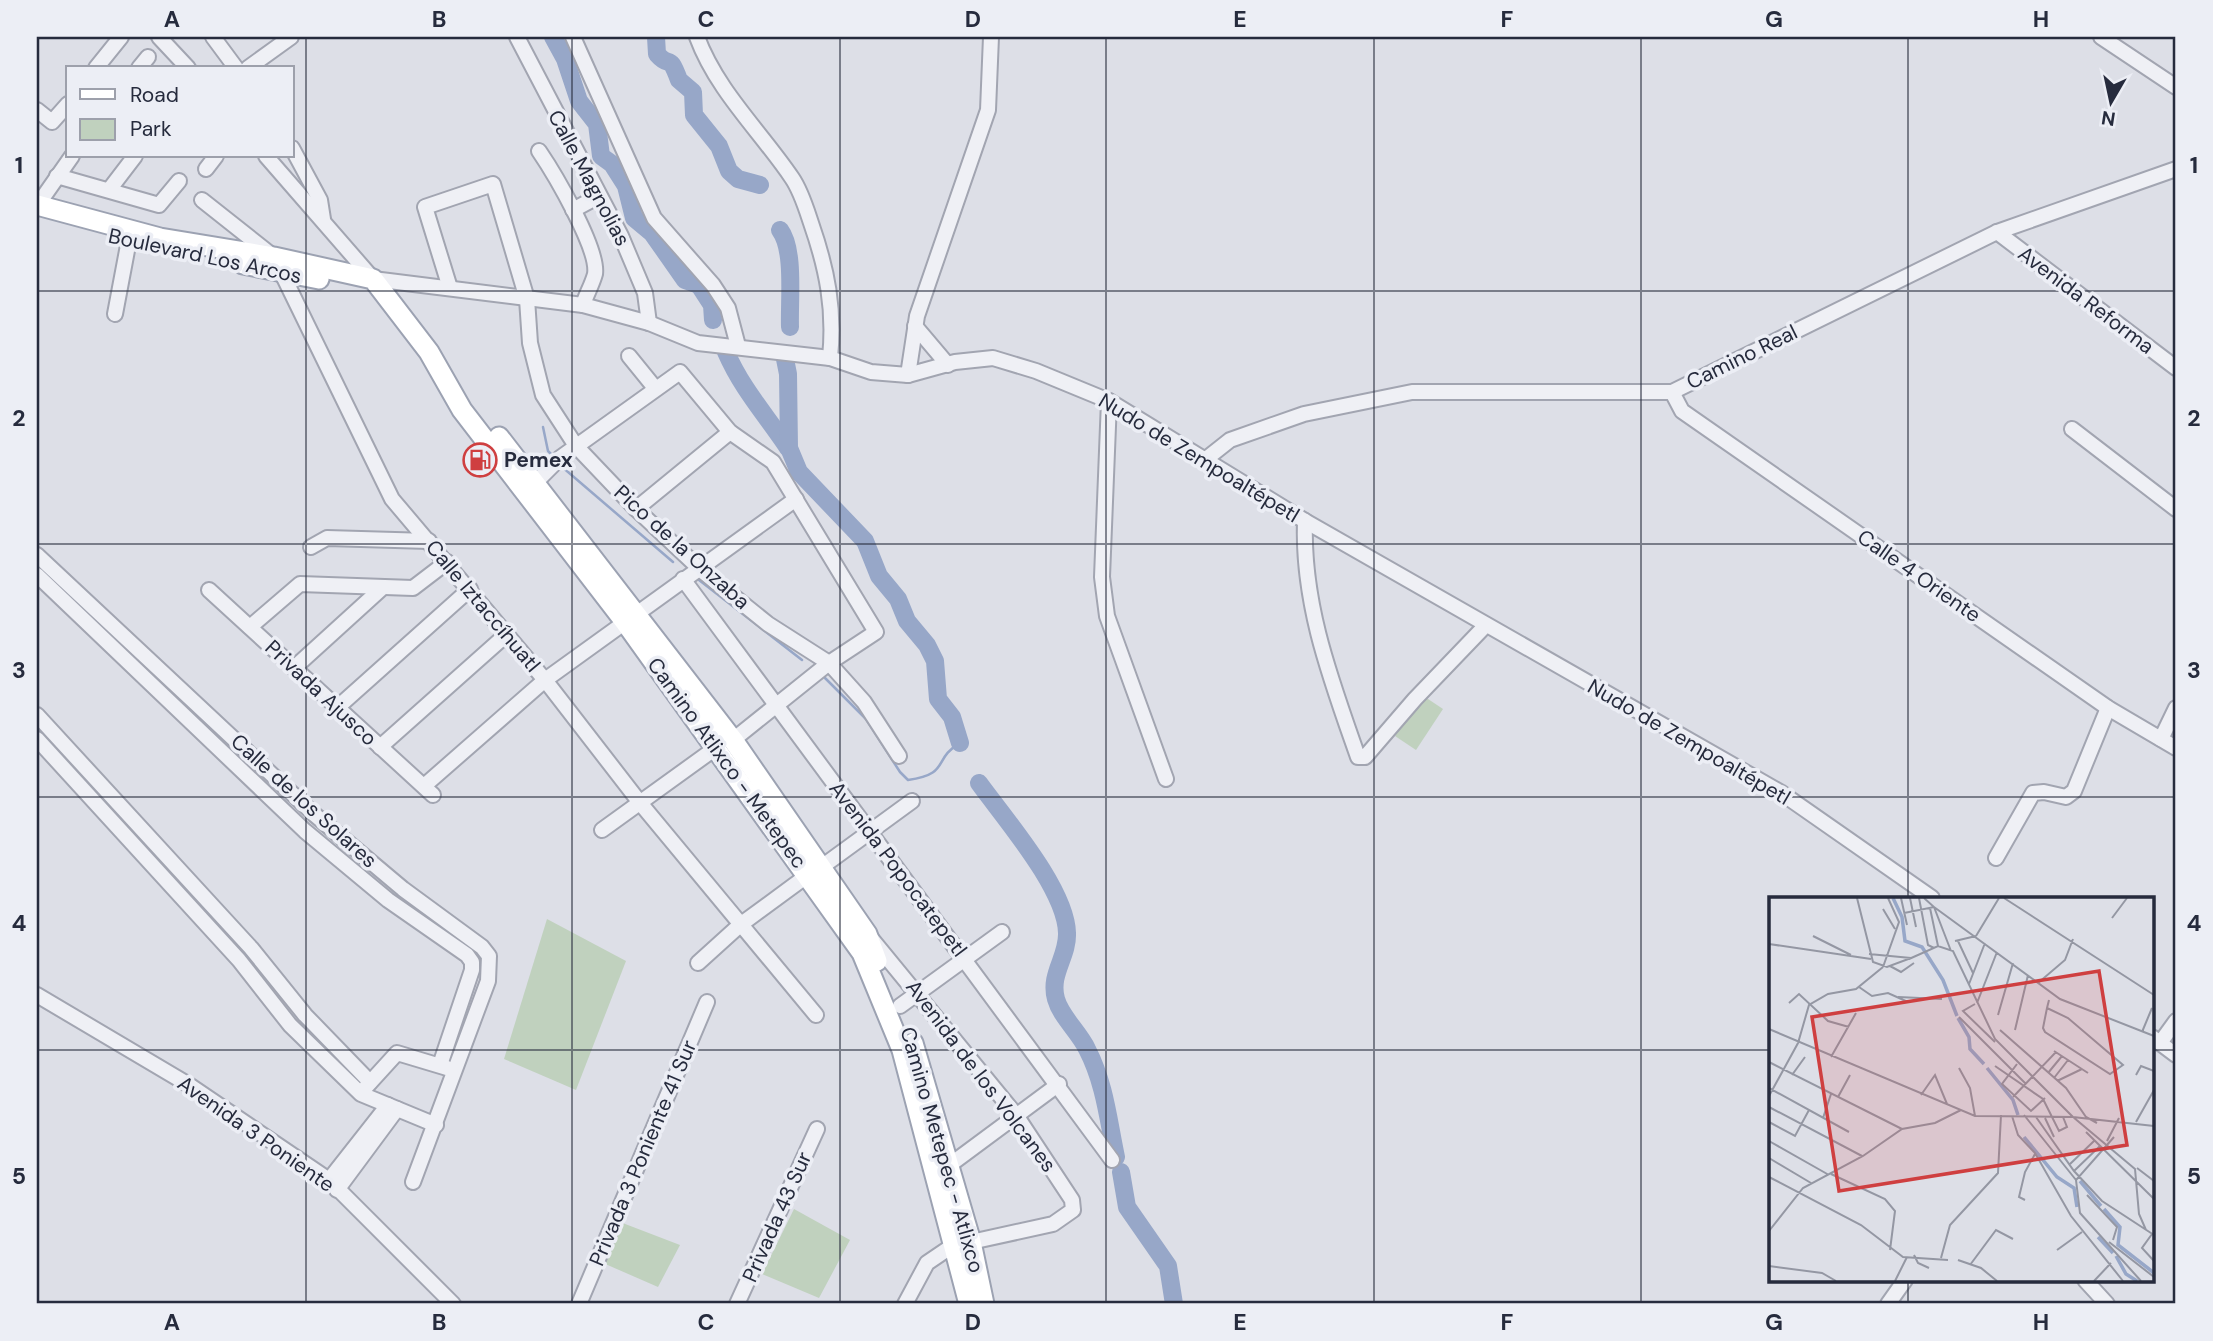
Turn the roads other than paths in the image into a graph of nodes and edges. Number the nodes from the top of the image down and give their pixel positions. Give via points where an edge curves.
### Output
1 (121, 37) edge
2 (159, 37) edge
3 (213, 37) edge
4 (291, 37) edge
5 (517, 37) edge
6 (573, 37) edge
7 (991, 37) edge
8 (2101, 37) edge
9 (699, 38) edge
10 (98, 66) edge
11 (186, 66) edge
12 (235, 66) edge
13 (250, 66) edge
14 (2176, 87) edge
15 (66, 106) edge
16 (37, 110) edge
17 (539, 150) dead end
18 (294, 152) edge
19 (70, 158) edge
20 (133, 158) edge
21 (214, 158) edge
22 (268, 158) edge
23 (206, 169) dead end
24 (2176, 169) edge
25 (57, 176) junction
26 (179, 181) dead end
27 (109, 190) junction
28 (599, 196) junction
29 (202, 200) dead end
30 (40, 205) edge
31 (573, 210) junction
32 (323, 220) junction
33 (1997, 232) junction
34 (129, 240) junction
35 (278, 265) junction
36 (376, 281) junction
37 (450, 288) junction
38 (527, 299) junction
39 (583, 305) junction
40 (115, 314) dead end
41 (649, 323) junction
42 (915, 326) junction
43 (737, 346) junction
44 (629, 356) dead end
45 (830, 358) junction
46 (948, 365) junction
47 (2176, 368) edge
48 (908, 375) junction
49 (655, 388) junction
50 (1672, 392) junction
51 (1109, 401) junction
52 (2072, 429) dead end
53 (730, 432) junction
54 (576, 446) junction
55 (1206, 459) junction
56 (531, 487) junction
57 (796, 499) junction
58 (636, 509) junction
59 (2176, 509) edge
60 (1305, 521) junction
61 (429, 541) junction
62 (311, 547) dead end
63 (37, 555) edge
64 (447, 562) junction
65 (701, 569) junction
66 (37, 575) edge
67 (683, 579) junction
68 (382, 588) junction
69 (470, 589) junction
70 (209, 590) dead end
71 (631, 618) junction
72 (1486, 625) junction
73 (250, 627) junction
74 (507, 634) junction
75 (148, 658) junction
76 (829, 663) junction
77 (294, 668) junction
78 (136, 670) junction
79 (545, 680) junction
80 (338, 707) junction
81 (775, 708) junction
82 (2176, 708) edge
83 (2108, 709) junction
84 (37, 715) edge
85 (37, 739) edge
86 (2161, 739) junction
87 (725, 743) junction
88 (380, 747) junction
89 (67, 748) junction
90 (2176, 748) edge
91 (900, 756) dead end
92 (54, 758) junction
93 (1166, 779) dead end
94 (912, 801) dead end
95 (641, 804) junction
96 (315, 815) junction
97 (602, 830) dead end
98 (305, 831) junction
99 (871, 831) junction
100 (1996, 858) dead end
101 (816, 870) junction
102 (1930, 897) edge
103 (740, 925) junction
104 (1002, 932) dead end
105 (867, 934) junction
106 (251, 947) junction
107 (239, 960) junction
108 (965, 960) junction
109 (698, 963) dead end
110 (918, 991) junction
111 (37, 995) edge
112 (707, 1002) dead end
113 (900, 1006) junction
114 (816, 1016) dead end
115 (2176, 1021) edge
116 (2156, 1040) edge
117 (2176, 1055) edge
118 (440, 1065) junction
119 (456, 1071) junction
120 (370, 1082) junction
121 (1059, 1084) junction
122 (361, 1094) junction
123 (392, 1107) junction
124 (1016, 1115) junction
125 (436, 1125) junction
126 (817, 1129) dead end
127 (1112, 1160) dead end
128 (947, 1167) junction
129 (413, 1182) dead end
130 (333, 1185) junction
131 (968, 1242) junction
132 (1904, 1282) edge
133 (2087, 1282) edge
134 (453, 1304) edge
135 (579, 1304) edge
136 (737, 1304) edge
137 (905, 1304) edge
138 (970, 1304) edge
139 (984, 1304) edge
140 (1888, 1304) edge
141 (2107, 1304) edge

1 - 10 street
2 - 11 street
3 - 12 street
4 - 13 street
5 - 28 street, Calle Magnolias
6 - 43 street via 654,218 728,308
7 - 42 street via 988,110
8 - 14 street
9 - 45 street via 726,90 793,179 804,204 830,289
15 - 16 street via 52,122
17 - 31 street
18 - 32 street via 320,200
19 - 25 street
20 - 27 street
21 - 23 street
22 - 32 street
24 - 33 street, Camino Real
25 - 27 street
25 - 30 street
26 - 27 street via 159,205
28 - 31 street
28 - 41 street, Calle Magnolias via 645,293
29 - 35 street
30 - 34 main road, Boulevard Los Arcos
30 - 35 main road, Boulevard Los Arcos
31 - 39 street via 594,260 595,273
32 - 36 street
33 - 47 street, Avenida Reforma
33 - 50 street, Camino Real
34 - 35 main road, Boulevard Los Arcos
34 - 40 street
35 - 36 main road, Boulevard Los Arcos via 351,284
35 - 61 street, Calle Iztaccíhuatl via 386,490
36 - 37 street, Nudo de Zempoaltépetl
36 - 56 main road, Camino Metepec - Atlixco
37 - 38 street, Nudo de Zempoaltépetl
37 - 38 street, Pico de la Onzaba via 425,207 492,184
38 - 39 street, Nudo de Zempoaltépetl
38 - 54 street, Pico de la Onzaba via 530,343 543,395
39 - 41 street, Nudo de Zempoaltépetl
41 - 43 street, Nudo de Zempoaltépetl via 698,343
42 - 46 street
42 - 48 street
43 - 45 street, Nudo de Zempoaltépetl
44 - 49 street
45 - 48 street, Nudo de Zempoaltépetl via 872,372
46 - 48 street, Nudo de Zempoaltépetl
46 - 51 street, Nudo de Zempoaltépetl via 993,358
49 - 53 street via 680,372
49 - 54 street
50 - 55 street, Camino Real via 1412,392 1304,414 1230,440
50 - 83 street, Calle 4 Oriente via 1682,411
51 - 55 street, Nudo de Zempoaltépetl
51 - 93 street via 1102,577 1107,616
52 - 59 street
53 - 57 street via 773,462
53 - 58 street
54 - 56 street
54 - 58 street, Pico de la Onzaba
55 - 60 street, Nudo de Zempoaltépetl
56 - 71 main road, Camino Metepec - Atlixco
57 - 65 street
57 - 76 street via 876,632
58 - 65 street, Pico de la Onzaba
60 - 72 street, Nudo de Zempoaltépetl
60 - 72 street via 1304,553 1316,635 1358,757 1365,757
61 - 62 street via 327,538
61 - 64 street, Calle Iztaccíhuatl
63 - 75 street, Calle de los Solares
64 - 68 street via 412,588
64 - 69 street, Calle Iztaccíhuatl
65 - 67 street
65 - 76 street, Pico de la Onzaba via 768,624
66 - 78 street, Calle de los Solares
67 - 71 street
67 - 81 street, Avenida Popocatepetl
68 - 73 street via 300,584
68 - 77 street
69 - 74 street, Calle Iztaccíhuatl
69 - 80 street
70 - 73 street, Privada Ajusco
71 - 79 street
71 - 87 main road, Camino Metepec - Atlixco
72 - 102 street, Nudo de Zempoaltépetl via 1780,792
73 - 77 street, Privada Ajusco
74 - 79 street, Calle Iztaccíhuatl
74 - 88 street
75 - 78 street
75 - 96 street, Calle de los Solares
76 - 81 street
76 - 91 street, Pico de la Onzaba via 864,702
77 - 80 street, Privada Ajusco
78 - 98 street, Calle de los Solares
79 - 88 street, Privada Ajusco via 429,790
79 - 95 street, Calle Iztaccíhuatl
80 - 88 street, Privada Ajusco
81 - 87 street
81 - 99 street, Avenida Popocatepetl
82 - 86 street
83 - 86 street, Calle 4 Oriente
83 - 100 street via 2074,791 2066,797 2033,793
84 - 89 street
85 - 92 street
86 - 90 street, Calle 4 Oriente
87 - 95 street
87 - 101 main road, Camino Metepec - Atlixco
89 - 92 street
89 - 106 street
92 - 107 street
94 - 99 street
95 - 97 street
95 - 103 street, Calle Iztaccíhuatl
96 - 98 street
96 - 119 street, Calle de los Solares via 489,956 488,981
98 - 118 street, Calle de los Solares via 472,962
99 - 101 street
99 - 108 street, Avenida Popocatepetl
101 - 103 street
101 - 105 main road, Camino Metepec - Atlixco
101 - 131 main road, Camino Atlixco - Metepec via 886,1006
103 - 109 street
103 - 114 street, Calle Iztaccíhuatl
104 - 108 street
105 - 110 street, Avenida de los Volcanes
105 - 113 main road, Camino Metepec - Atlixco
106 - 107 street
106 - 120 street via 305,1016
107 - 122 street via 290,1025
108 - 110 street
108 - 121 street, Avenida Popocatepetl
110 - 113 street
110 - 124 street, Avenida de los Volcanes
111 - 130 street, Avenida 3 Poniente via 189,1085
112 - 135 street, Privada 3 Poniente 41 Sur
113 - 128 main road, Camino Metepec - Atlixco
115 - 116 street
116 - 117 street
118 - 119 street
118 - 120 street via 397,1053
119 - 125 street, Calle de los Solares
120 - 122 street
121 - 124 street
121 - 127 street, Avenida Popocatepetl
122 - 123 street
123 - 125 street
123 - 130 street
124 - 128 street
124 - 131 street, Avenida de los Volcanes via 1072,1200 1073,1210 1053,1224
125 - 129 street, Calle de los Solares
126 - 136 street, Privada 43 Sur
128 - 131 main road, Camino Metepec - Atlixco
130 - 134 street, Avenida 3 Poniente
131 - 137 street via 927,1263
131 - 138 main road, Camino Atlixco - Metepec
131 - 139 main road, Camino Metepec - Atlixco
132 - 140 street
133 - 141 street

